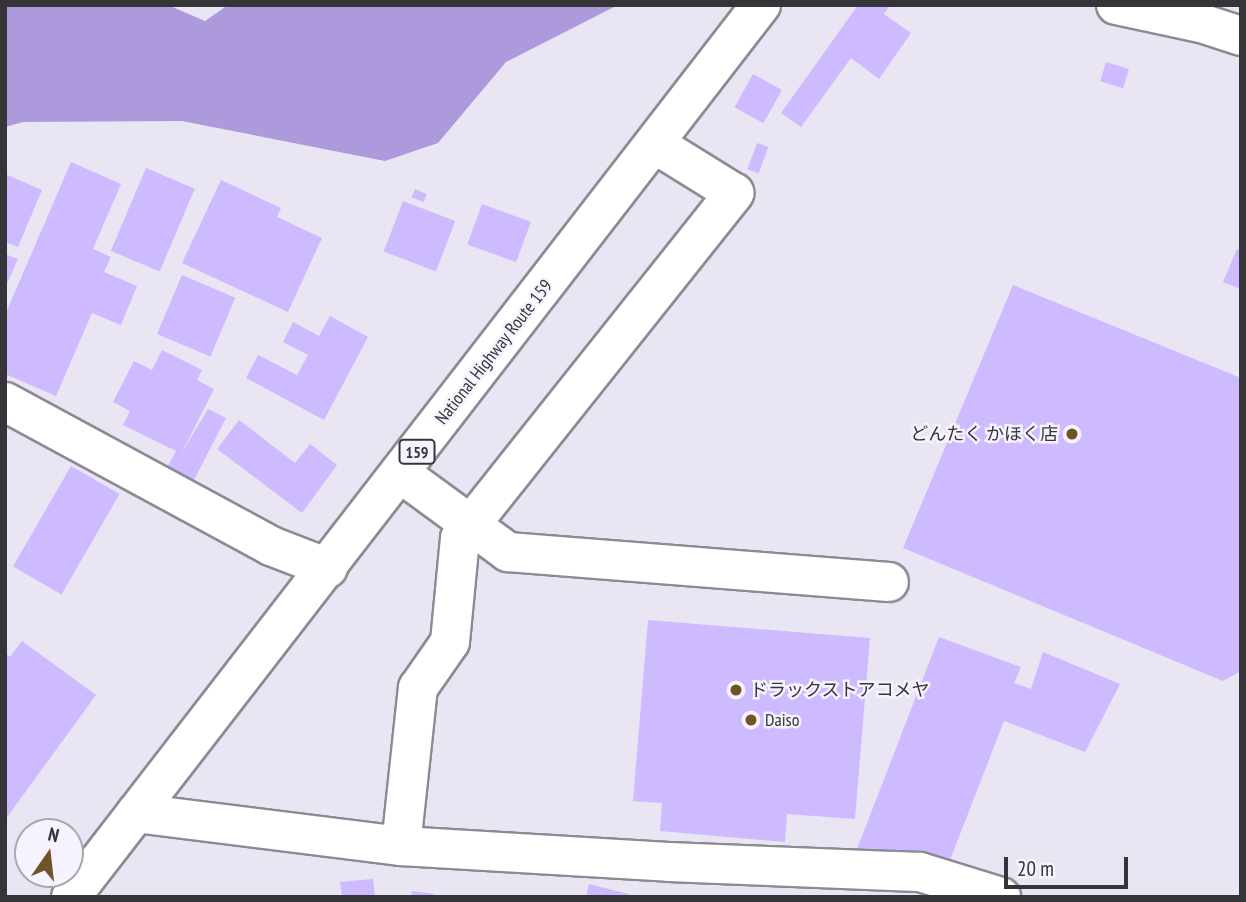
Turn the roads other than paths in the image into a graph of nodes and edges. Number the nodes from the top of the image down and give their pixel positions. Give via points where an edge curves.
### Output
1 (761, 5) edge
2 (1116, 5) edge
3 (1241, 36) edge
4 (655, 144) junction
5 (5, 402) edge
6 (400, 473) junction
7 (470, 525) junction
8 (328, 568) junction
9 (889, 582) dead end
10 (136, 813) junction
11 (401, 846) junction
12 (71, 897) edge
13 (1001, 897) edge

1 - 4 main road, National Highway Route 159 / 159
2 - 3 main road
4 - 6 main road, National Highway Route 159 / 159
4 - 7 main road via 734,193
5 - 8 main road via 271,546
6 - 7 main road
6 - 8 main road, National Highway Route 159 / 159
7 - 9 main road via 508,552
7 - 11 main road via 460,538 450,642 418,688
8 - 10 main road, National Highway Route 159 / 159
10 - 11 main road
10 - 12 main road, National Highway Route 159 / 159
11 - 13 main road via 920,872

